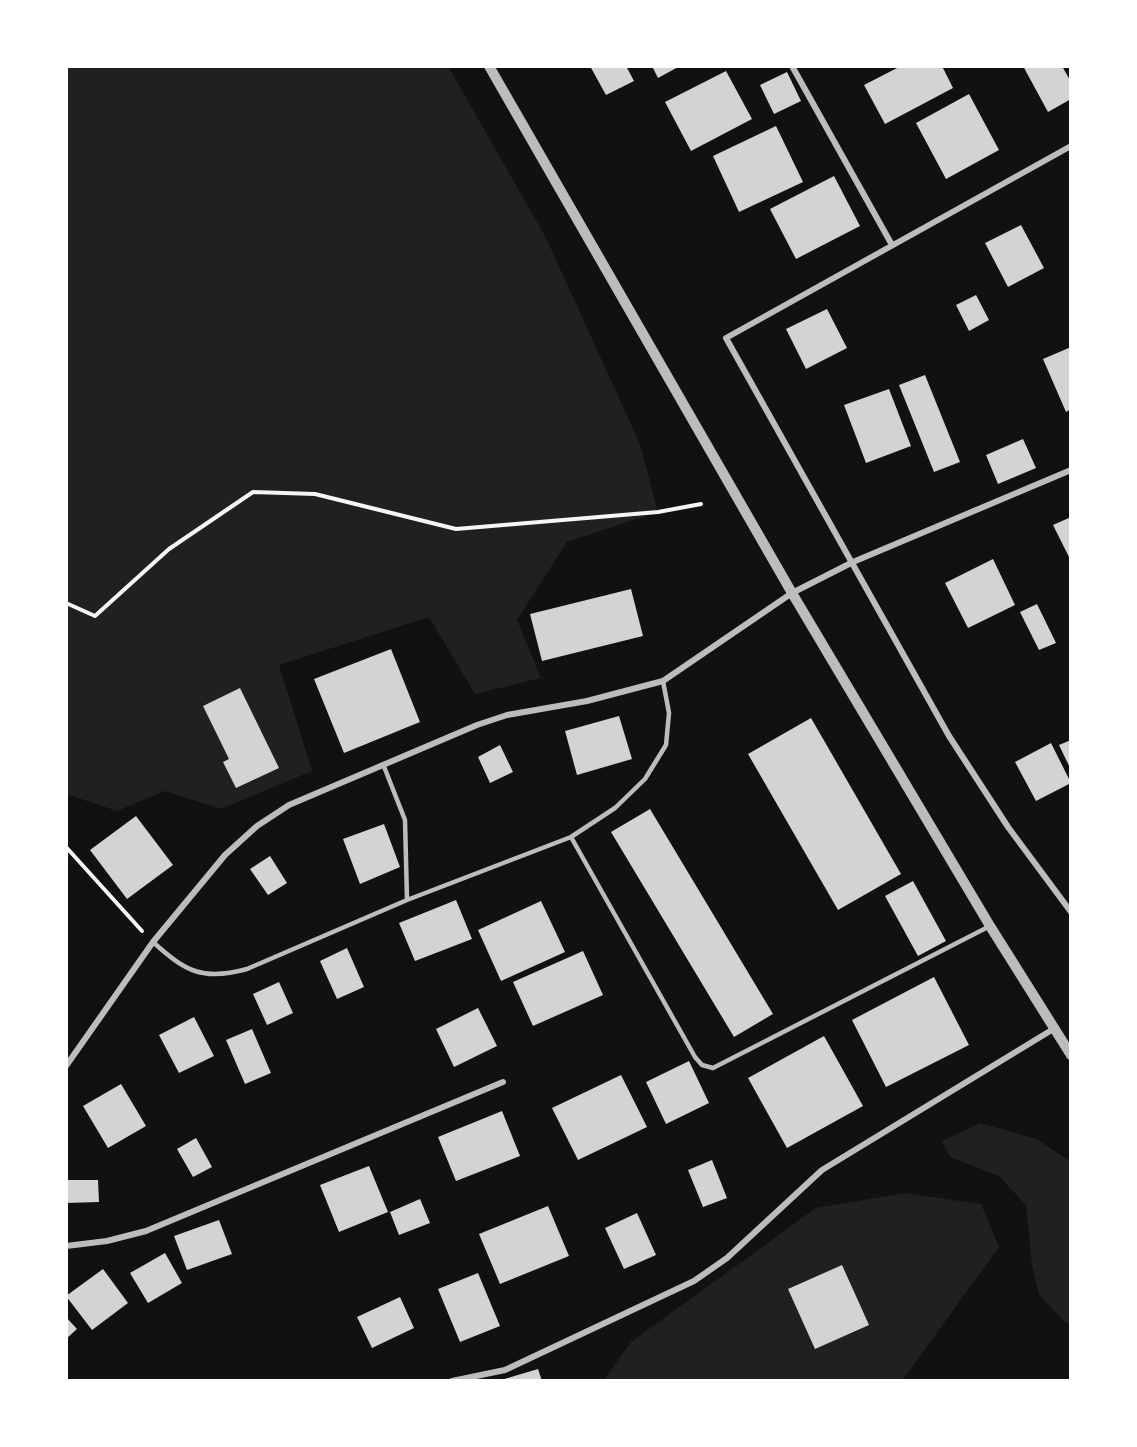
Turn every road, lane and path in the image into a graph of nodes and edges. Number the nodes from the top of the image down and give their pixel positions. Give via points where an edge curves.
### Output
1 (489, 66) edge
2 (792, 66) edge
3 (1071, 146) edge
4 (892, 245) junction
5 (1071, 470) edge
6 (701, 504) dead end
7 (853, 562) junction
8 (792, 593) junction
9 (66, 603) edge
10 (663, 681) junction
11 (383, 764) junction
12 (571, 837) junction
13 (66, 847) edge
14 (407, 900) junction
15 (1071, 912) edge
16 (990, 926) junction
17 (153, 942) junction
18 (1055, 1028) junction
19 (1071, 1055) edge
20 (66, 1066) edge
21 (503, 1082) dead end
22 (66, 1245) edge
23 (452, 1381) edge

1 - 8 street
2 - 4 street
3 - 4 street
4 - 7 street via 726,338
5 - 7 street
6 - 9 path via 658,512 456,529 315,494 253,492 169,549 95,616
7 - 8 street
7 - 15 street via 949,736 1008,827
8 - 10 street
8 - 16 street
10 - 11 street via 588,701 507,715
10 - 12 lane via 669,713 666,745 645,779 615,808
11 - 14 lane via 405,820
11 - 17 street via 289,805 257,826 225,855
12 - 14 lane
12 - 16 lane via 695,1057 702,1065 713,1068
13 - 17 path
14 - 17 lane via 247,969 222,976 197,973 175,962
16 - 18 street
17 - 20 street
18 - 19 street
18 - 23 street via 822,1170 727,1258 694,1281 505,1370
21 - 22 street via 146,1231 107,1241

